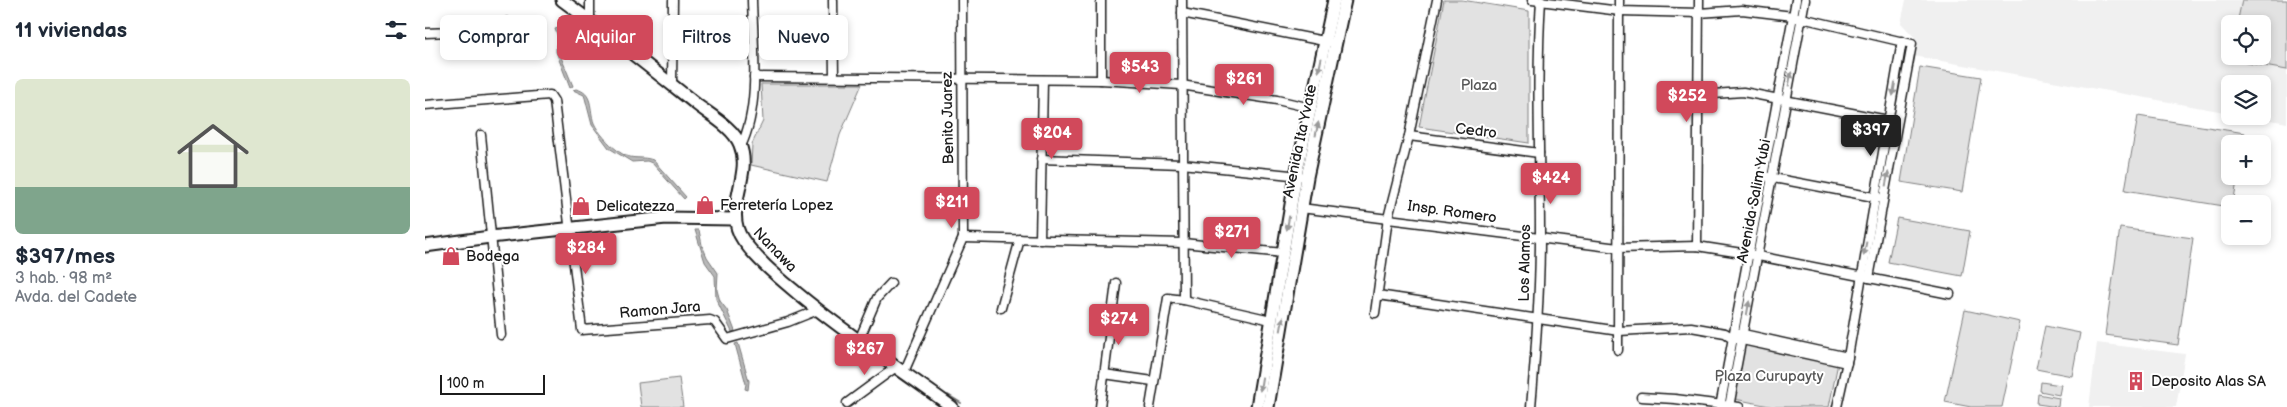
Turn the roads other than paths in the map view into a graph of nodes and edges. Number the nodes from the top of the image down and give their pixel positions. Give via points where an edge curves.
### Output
1 (562, 0) edge
2 (590, 0) edge
3 (673, 0) edge
4 (752, 0) edge
5 (833, 0) edge
6 (962, 0) edge
7 (1101, 0) edge
8 (1182, 0) edge
9 (1334, 0) edge
10 (1345, 0) edge
11 (1437, 0) edge
12 (1532, 0) edge
13 (1619, 0) edge
14 (1699, 0) edge
15 (1796, 0) edge
16 (1805, 0) edge
17 (1541, 1) edge
18 (1620, 11) junction
19 (1181, 13) junction
20 (1699, 13) junction
21 (582, 15) edge
22 (590, 15) edge
23 (1793, 16) junction
24 (1802, 19) junction
25 (440, 33) edge
26 (425, 34) edge
27 (1902, 41) junction
28 (1330, 42) junction
29 (640, 60) edge
30 (754, 77) junction
31 (834, 77) junction
32 (961, 79) junction
33 (1043, 80) junction
34 (1101, 80) junction
35 (672, 85) junction
36 (1181, 85) junction
37 (1698, 95) junction
38 (1778, 98) junction
39 (1787, 100) junction
40 (425, 105) edge
41 (1311, 108) junction
42 (1894, 121) junction
43 (481, 135) dead end
44 (1409, 136) junction
45 (741, 146) junction
46 (1539, 153) junction
47 (1041, 159) junction
48 (1182, 164) junction
49 (1301, 176) junction
50 (1763, 176) junction
51 (1772, 178) junction
52 (1875, 197) junction
53 (1884, 199) junction
54 (1301, 208) junction
55 (1387, 218) junction
56 (735, 220) junction
57 (570, 229) junction
58 (490, 237) junction
59 (963, 238) junction
60 (1540, 238) junction
61 (1020, 239) junction
62 (1040, 240) junction
63 (1183, 243) junction
64 (425, 246) edge
65 (1697, 246) junction
66 (1618, 248) junction
67 (1283, 253) junction
68 (1748, 254) junction
69 (1757, 256) junction
70 (1860, 276) junction
71 (1869, 278) junction
72 (1116, 283) dead end
73 (891, 284) dead end
74 (1949, 294) dead end
75 (1378, 295) junction
76 (1183, 300) junction
77 (1280, 304) junction
78 (1001, 308) dead end
79 (818, 310) junction
80 (1375, 313) dead end
81 (1271, 320) junction
82 (1538, 320) junction
83 (1619, 331) junction
84 (501, 335) dead end
85 (1733, 335) junction
86 (1743, 337) junction
87 (859, 340) junction
88 (1618, 350) dead end
89 (1847, 360) junction
90 (900, 370) junction
91 (1104, 374) junction
92 (1153, 381) junction
93 (1641, 397) dead end
94 (847, 403) dead end
95 (1725, 406) edge
96 (952, 407) edge
97 (1100, 407) edge
98 (1150, 407) edge
99 (1257, 407) edge
100 (1268, 407) edge
101 (1531, 407) edge
102 (1739, 407) edge
103 (1837, 407) edge

1 - 21 street
2 - 22 street
3 - 35 street
4 - 30 street
5 - 31 street
6 - 32 street, Benito Juarez
7 - 34 street
8 - 19 street
9 - 28 street, Avenida Ita Yvate
10 - 28 street, Avenida Ita Yvate
11 - 44 street
12 - 17 street
13 - 18 street
14 - 20 street
15 - 23 street, Avenida Salim Yubi
16 - 24 street, Avenida Salim Yubi
17 - 18 street
17 - 46 street, Los Alamos
18 - 20 street
18 - 66 street
19 - 28 street
19 - 36 street
20 - 23 street via 1743,10
20 - 37 street
23 - 24 street
23 - 38 street, Avenida Salim Yubi
24 - 27 street
39 -> 24 street, Avenida Salim Yubi
25 - 26 street
27 -> 42 street
27 - 42 street via 1911,44
28 -> 41 street, Avenida Ita Yvate
49 -> 28 street, Avenida Ita Yvate
29 - 35 street
30 - 31 street
30 - 45 street via 749,127
31 - 32 street
32 - 33 street
32 - 59 street, Benito Juarez
33 - 34 street
33 - 47 street
34 - 36 street
35 - 45 street via 730,131
36 - 41 street
36 - 48 street
37 - 38 street via 1743,92
37 - 65 street
38 - 39 street
38 - 50 street, Avenida Salim Yubi
39 - 42 street
39 - 51 street, Avenida Salim Yubi
40 - 57 street via 550,95 554,101
41 - 49 street, Avenida Ita Yvate
42 - 52 street
53 -> 42 street
43 - 58 street
44 - 46 street, Cedro
44 - 55 street
45 - 56 street, Nanawa via 743,169
46 - 60 street, Los Alamos
47 - 48 street
47 - 62 street
48 - 49 street
48 - 63 street
49 - 54 street, Avenida Ita Yvate
49 -> 67 street, Avenida Ita Yvate
50 - 51 street
50 - 68 street, Avenida Salim Yubi
51 - 52 street
51 - 69 street, Avenida Salim Yubi
52 - 53 street
52 -> 70 street
53 - 71 street
54 - 55 street, Insp. Romero
54 - 77 street, Avenida Ita Yvate
55 - 60 street, Insp. Romero
55 - 75 street
56 - 57 street via 666,218
56 - 79 street, Nanawa via 736,228 750,248 773,273
57 - 58 street
57 - 79 street, Ramon Jara via 581,327 585,331 711,320 727,339 789,322
58 - 64 street
58 - 84 street
59 - 61 street
59 - 90 street, Benito Juarez
60 - 66 street, Insp. Romero
60 - 82 street, Los Alamos
61 - 62 street
61 - 78 street
62 - 63 street
63 - 67 street
63 - 76 street
65 - 66 street, Insp. Romero
65 - 68 street, Insp. Romero
66 - 83 street
67 - 77 street, Avenida Ita Yvate
68 - 69 street, Insp. Romero
68 - 85 street, Avenida Salim Yubi
69 - 70 street, Insp. Romero
86 -> 69 street, Avenida Salim Yubi
70 - 71 street, Insp. Romero
70 - 89 street
71 - 74 street, Insp. Romero
72 - 91 street
73 - 87 street via 877,298
75 - 80 street
75 - 82 street
76 - 81 street
76 - 92 street via 1168,298 1166,303
77 - 81 street, Avenida Ita Yvate
100 -> 77 street, Avenida Ita Yvate
79 - 87 street, Nanawa
81 -> 99 street, Avenida Ita Yvate
82 - 83 street
82 - 101 street, Los Alamos
83 - 85 street via 1691,327
83 - 88 street
85 - 86 street
85 - 95 street, Avenida Salim Yubi
86 - 89 street
86 - 95 street, Avenida Salim Yubi
87 - 90 street, Nanawa
89 - 103 street
90 - 94 street
90 - 96 street, Nanawa
91 - 92 street
91 - 97 street
92 - 98 street
93 - 95 street
95 - 102 street

